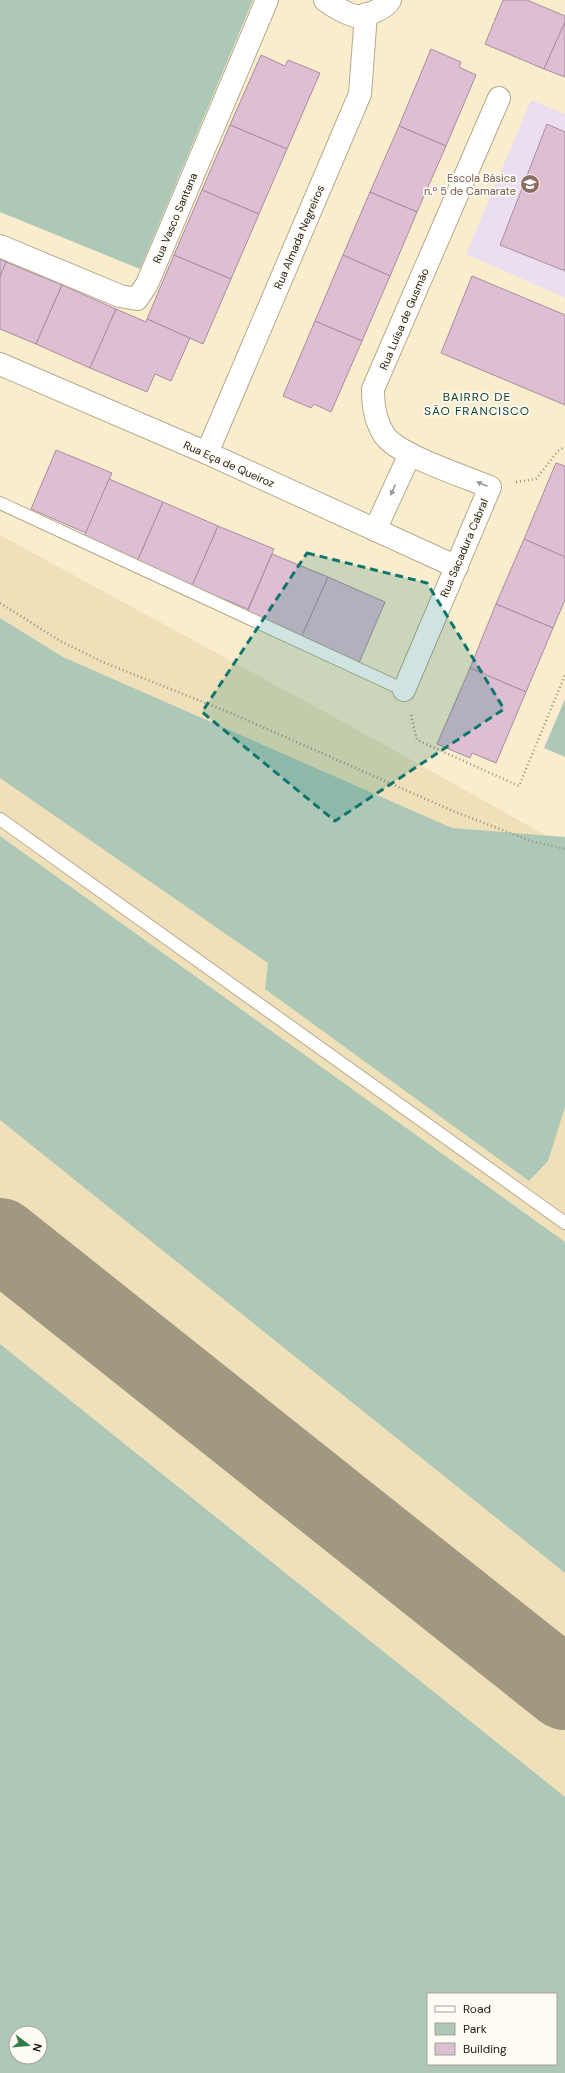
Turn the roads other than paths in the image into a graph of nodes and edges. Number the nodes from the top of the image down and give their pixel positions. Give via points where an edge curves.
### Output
1 (268, 0) edge
2 (324, 0) edge
3 (390, 0) edge
4 (366, 14) junction
5 (499, 98) dead end
6 (0, 246) edge
7 (0, 364) edge
8 (207, 453) junction
9 (410, 454) junction
10 (0, 503) edge
11 (375, 530) junction
12 (457, 567) junction
13 (404, 690) joint
14 (0, 819) edge
15 (565, 1224) edge

1 - 6 street, Rua Vasco Santana via 147,284 137,299 120,296
2 - 4 street via 356,16
3 - 4 street via 387,5
4 - 8 street, Rua Almada Negreiros via 360,94
5 - 9 street, Rua Luísa de Gusmão via 373,389 373,408 386,437
7 - 8 street, Rua Eça de Queiroz
8 - 11 street, Rua Eça de Queiroz
9 -> 11 street
12 -> 9 street, Rua Sacadura Cabral via 490,488
10 - 13 lane
11 - 12 street, Rua Eça de Queiroz
12 - 13 street, Rua Sacadura Cabral
14 - 15 lane

